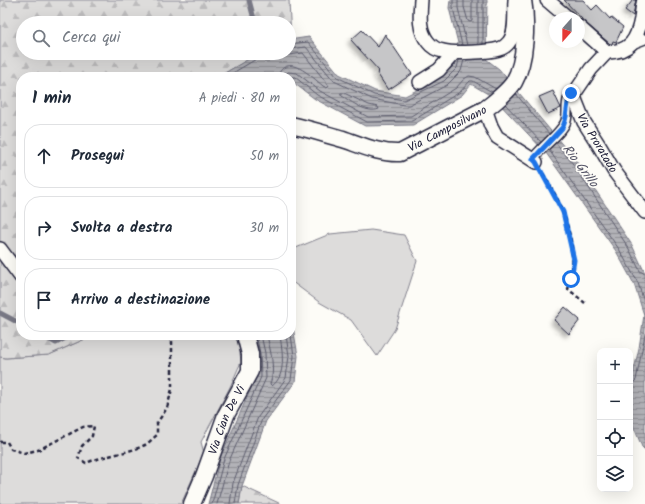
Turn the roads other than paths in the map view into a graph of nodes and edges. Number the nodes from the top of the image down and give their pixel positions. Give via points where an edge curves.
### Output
1 (421, 0) edge
2 (515, 0) edge
3 (523, 0) edge
4 (547, 0) edge
5 (644, 0) edge
6 (561, 12) edge
7 (585, 32) edge
8 (645, 39) edge
9 (632, 44) junction
10 (607, 52) junction
11 (454, 53) junction
12 (420, 82) dead end
13 (576, 91) junction
14 (489, 107) junction
15 (296, 126) edge
16 (535, 158) joint
17 (645, 212) edge
18 (0, 249) edge
19 (16, 270) edge
20 (246, 340) edge
21 (192, 504) edge

1 - 11 street via 421,27 427,42 435,48
2 - 11 street via 513,35 504,47 497,50
3 - 14 street, Via Camposilvano via 524,40 520,67 514,83
4 - 6 street
5 - 9 street
7 - 10 street
8 - 9 street
9 - 10 street via 618,52
10 - 13 street
11 - 12 street via 439,70
13 - 16 street via 571,93 568,99 567,116 562,128
13 - 17 street, Via Proratado via 574,97 584,122 614,171
14 - 15 street, Via Camposilvano via 400,153 377,150
14 - 16 street via 491,126 497,137
18 - 19 street
20 - 21 street, Via Cian De Vi via 250,354 250,371 226,415

